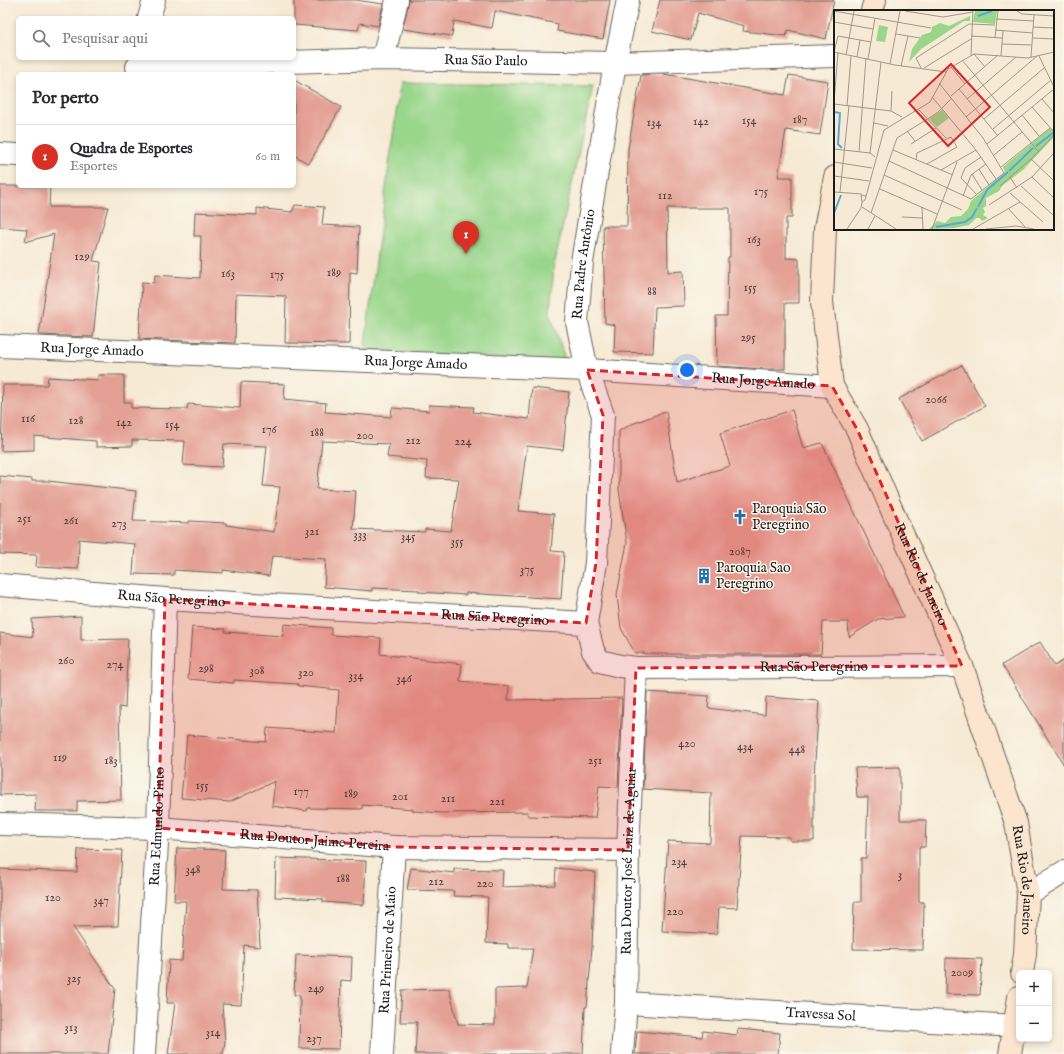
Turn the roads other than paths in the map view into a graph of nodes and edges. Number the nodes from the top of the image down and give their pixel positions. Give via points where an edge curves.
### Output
1 (154, 0) edge
2 (397, 0) edge
3 (628, 0) edge
4 (875, 0) edge
5 (872, 10) edge
6 (150, 16) edge
7 (834, 56) edge
8 (383, 59) junction
9 (615, 63) junction
10 (137, 66) edge
11 (0, 154) edge
12 (16, 155) edge
13 (834, 183) edge
14 (0, 346) edge
15 (587, 370) junction
16 (832, 386) junction
17 (0, 585) edge
18 (165, 599) junction
19 (586, 623) junction
20 (962, 666) junction
21 (636, 668) junction
22 (0, 824) edge
23 (158, 828) junction
24 (394, 847) junction
25 (628, 850) junction
26 (1064, 872) edge
27 (1028, 894) junction
28 (1022, 970) edge
29 (626, 1003) junction
30 (1018, 1006) edge
31 (1015, 1026) junction
32 (144, 1054) edge
33 (382, 1054) edge
34 (622, 1054) edge
35 (1010, 1054) edge

1 - 6 street
2 - 8 street
3 - 9 street, Rua Padre Antônio
4 - 5 main road
7 - 9 street, Rua São Paulo
8 - 9 street, Rua São Paulo
8 - 10 street, Rua São Paulo
9 - 15 street, Rua Padre Antônio via 582,262 577,322
11 - 12 street
13 - 16 main road, Rua Rio de Janeiro via 826,229 822,302
14 - 15 street, Rua Jorge Amado
15 - 16 street, Rua Jorge Amado
15 - 19 street, Rua Padre Antônio via 603,415 596,563
16 - 20 main road, Rua Rio de Janeiro via 857,429
17 - 18 street, Rua São Peregrino
18 - 19 street, Rua São Peregrino
18 - 23 street, Rua Edmundo Pinto
19 - 21 street, Rua São Peregrino via 594,651 600,661
20 - 21 street, Rua São Peregrino
20 - 27 main road, Rua Rio de Janeiro via 1016,823
21 - 25 street, Rua Doutor José Luiz de Aguiar
22 - 23 street, Rua Doutor Jaime Pereira
23 - 24 street, Rua Doutor Jaime Pereira
23 - 32 street, Rua Edmundo Pinto
24 - 25 street, Rua Doutor Jaime Pereira
24 - 33 street, Rua Primeiro de Maio
25 - 29 street, Rua Doutor José Luiz de Aguiar
26 - 27 street
27 - 28 main road, Rua Rio de Janeiro
29 - 31 street, Travessa Sol
29 - 34 street, Rua Doutor José Luiz de Aguiar
30 - 31 main road
31 - 35 main road

